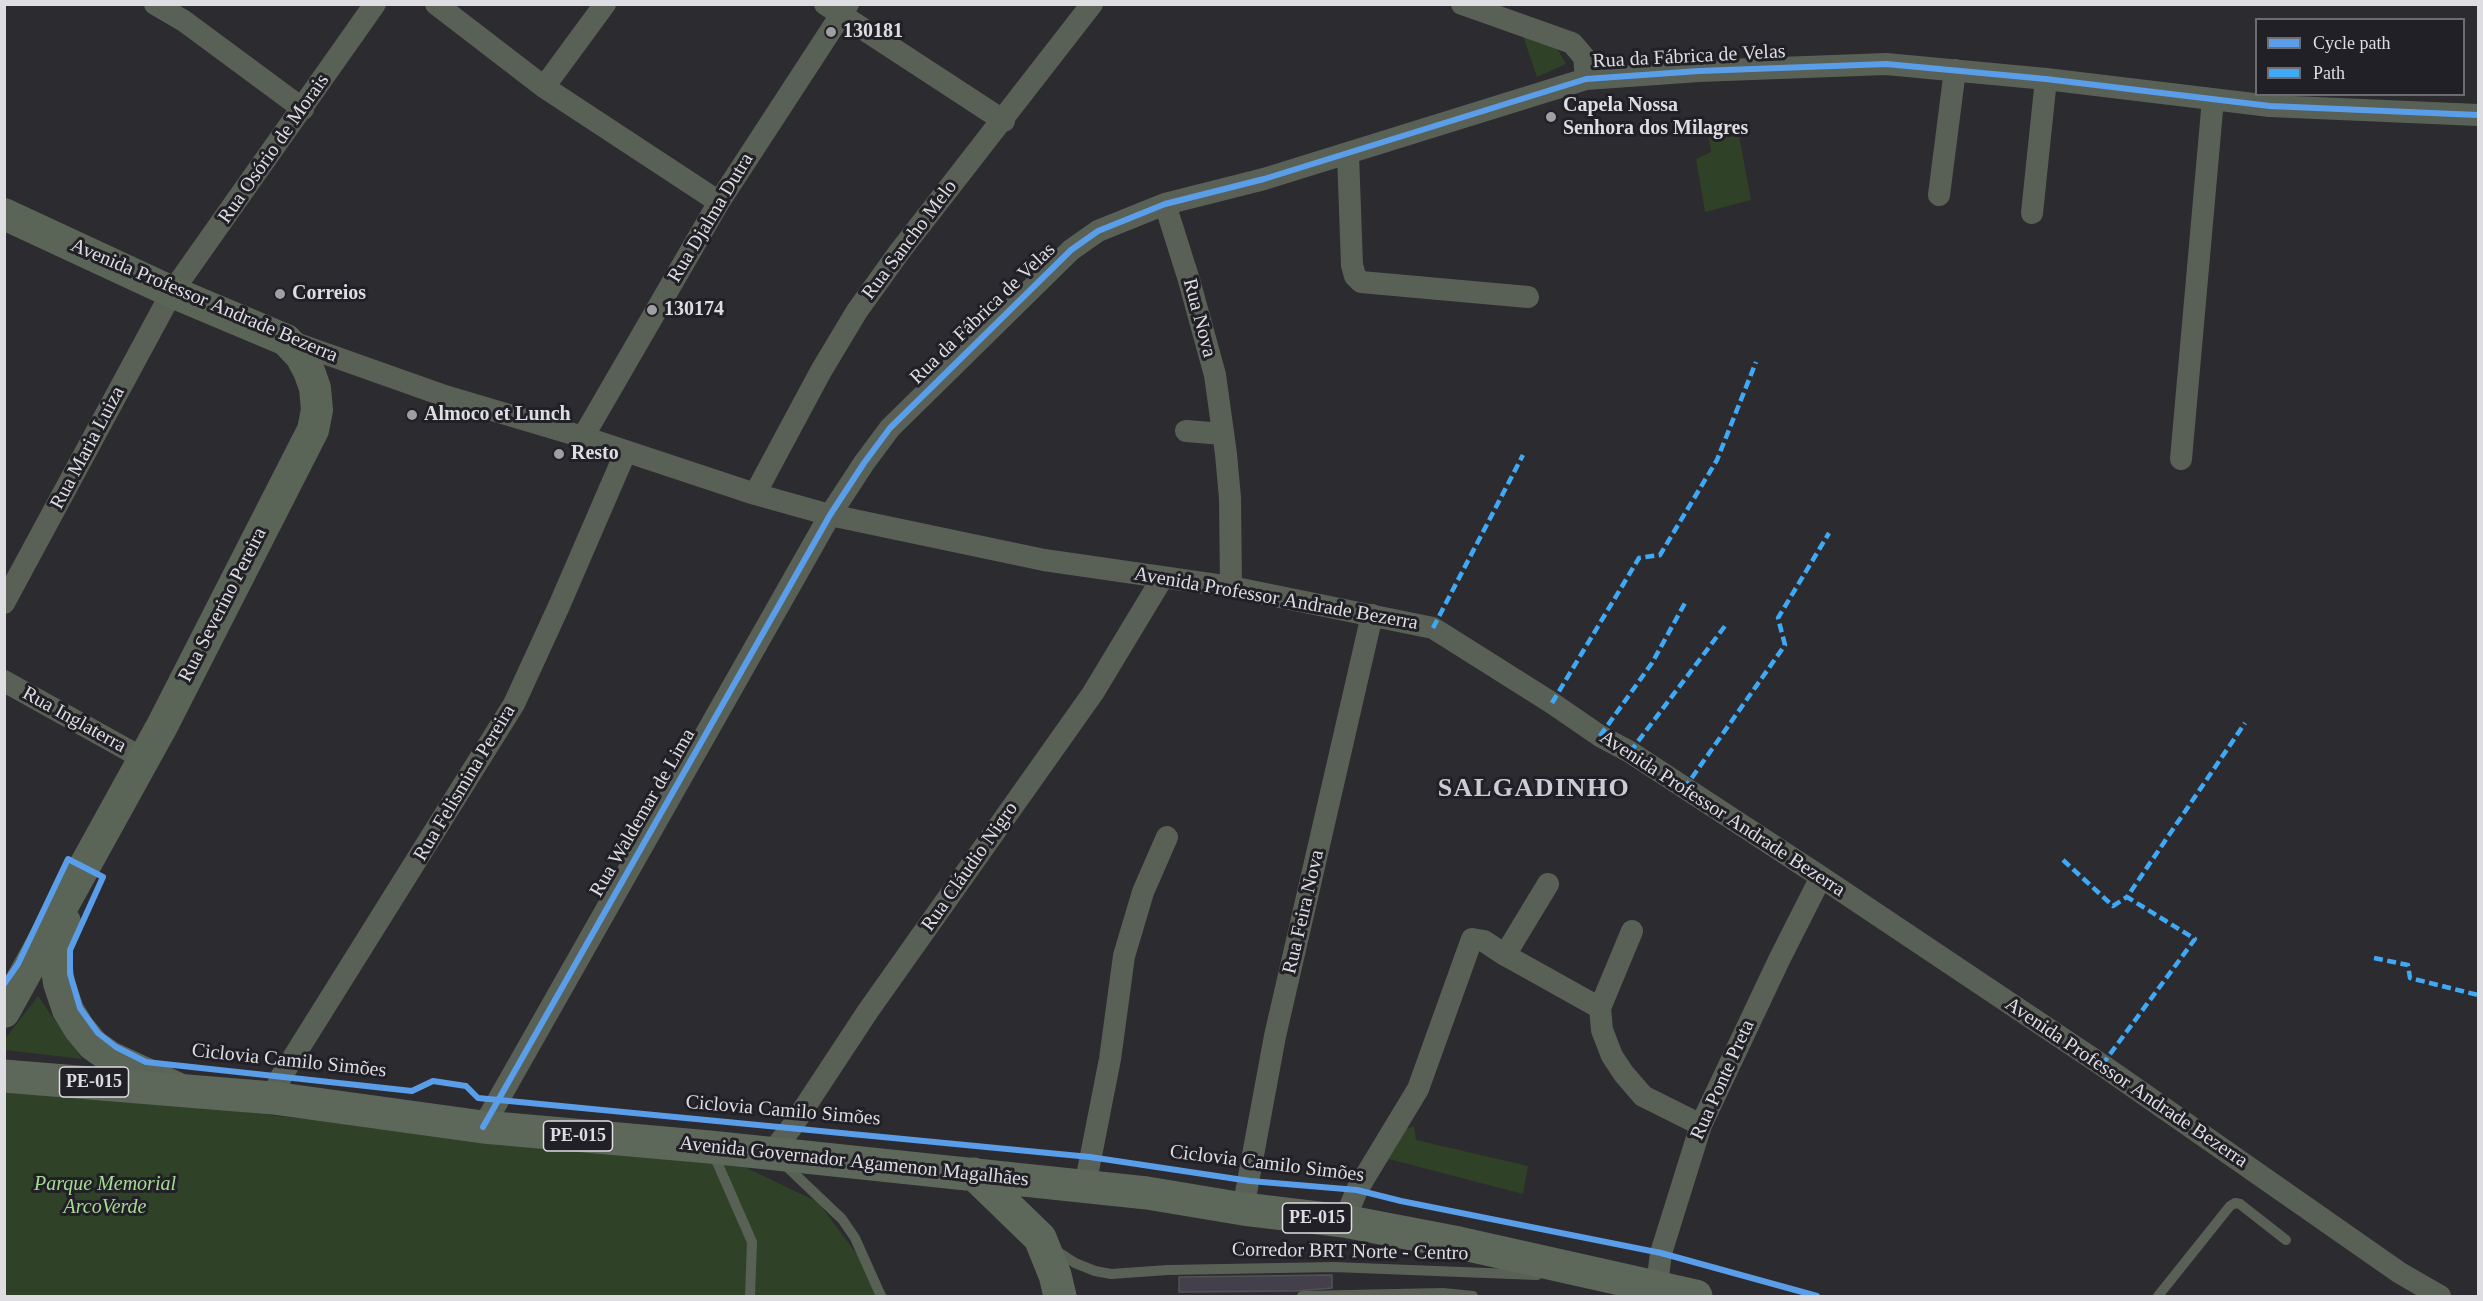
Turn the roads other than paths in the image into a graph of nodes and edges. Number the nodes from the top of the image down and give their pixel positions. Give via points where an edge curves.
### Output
1 (155, 4) edge
2 (375, 4) edge
3 (436, 4) edge
4 (605, 4) edge
5 (1092, 4) edge
6 (1462, 4) edge
7 (838, 8) edge
8 (1955, 70) junction
9 (1586, 79) junction
10 (2046, 79) junction
11 (544, 87) junction
12 (2213, 99) junction
13 (303, 109) junction
14 (2478, 115) edge
15 (1004, 121) junction
16 (1348, 154) junction
17 (1939, 195) dead end
18 (719, 202) junction
19 (1165, 204) junction
20 (2032, 213) dead end
21 (4, 214) edge
22 (172, 292) junction
23 (1528, 297) dead end
24 (286, 340) junction
25 (1186, 431) dead end
26 (1223, 434) junction
27 (583, 437) junction
28 (626, 452) junction
29 (2181, 459) dead end
30 (755, 494) junction
31 (830, 514) junction
32 (1163, 577) junction
33 (1231, 587) junction
34 (4, 603) edge
35 (1372, 615) junction
36 (5, 684) edge
37 (144, 759) junction
38 (1167, 837) dead end
39 (85, 868) junction
40 (1821, 877) junction
41 (1548, 884) dead end
42 (1632, 931) dead end
43 (1505, 955) junction
44 (1600, 1008) junction
45 (4, 1012) edge
46 (4, 1076) edge
47 (183, 1090) junction
48 (273, 1098) junction
49 (1701, 1125) junction
50 (483, 1127) junction
51 (710, 1147) junction
52 (771, 1153) junction
53 (974, 1174) junction
54 (1085, 1186) junction
55 (1243, 1209) junction
56 (1344, 1221) junction
57 (1040, 1238) junction
58 (2286, 1240) dead end
59 (1660, 1292) edge
60 (750, 1296) edge
61 (881, 1296) edge
62 (1060, 1296) edge
63 (1302, 1296) edge
64 (1473, 1296) edge
65 (1696, 1296) edge
66 (2158, 1296) edge
67 (2440, 1296) edge

1 - 13 street
2 - 13 street, Rua Osório de Morais
3 - 11 street
4 - 11 street
5 - 15 street, Rua Sancho Melo
6 - 9 street via 1572,43 1584,57
7 - 15 street
7 - 18 street, Rua Djalma Dutra
8 - 9 street, Rua da Fábrica de Velas via 1886,64
8 - 10 street, Rua da Fábrica de Velas
8 - 17 street
9 - 16 street, Rua da Fábrica de Velas
10 - 12 street, Rua da Fábrica de Velas
10 - 20 street
11 - 18 street
12 - 14 street, Rua da Fábrica de Velas via 2270,106
12 - 29 street
13 - 22 street, Rua Osório de Morais
15 - 30 street, Rua Sancho Melo via 856,311
16 - 19 street, Rua da Fábrica de Velas
16 - 23 street via 1352,265 1361,282
18 - 27 street, Rua Djalma Dutra
19 - 26 street, Rua Nova via 1215,375
19 - 31 street, Rua da Fábrica de Velas via 1098,231 1071,250 890,428
21 - 22 main road, Avenida Professor Andrade Bezerra
22 - 24 main road, Avenida Professor Andrade Bezerra
22 - 34 street, Rua Maria Luiza
24 - 27 street, Avenida Professor Andrade Bezerra via 445,396
24 - 37 main road, Rua Severino Pereira via 301,356 315,388 317,410 313,430
25 - 26 street
26 - 33 street, Rua Nova via 1230,498
27 - 28 street, Avenida Professor Andrade Bezerra
28 - 30 street, Avenida Professor Andrade Bezerra
28 - 48 street, Rua Felismina Pereira via 514,704 281,1077
30 - 31 street, Avenida Professor Andrade Bezerra
31 - 32 street, Avenida Professor Andrade Bezerra via 1044,560
31 - 50 street, Rua Waldemar de Lima
32 - 33 street, Avenida Professor Andrade Bezerra
32 - 52 street, Rua Cláudio Nigro via 1093,693
33 - 35 street, Avenida Professor Andrade Bezerra
35 - 40 street, Avenida Professor Andrade Bezerra via 1433,628
35 - 55 street, Rua Feira Nova via 1275,1036
36 - 37 street, Rua Inglaterra
37 - 39 main road, Rua Severino Pereira
38 - 54 street via 1143,892 1124,956 1110,1059
39 - 45 main road, Rua Severino Pereira
39 - 47 main road, Rua Severino Pereira via 57,942 59,984 68,1010 93,1045 110,1057
40 - 49 street, Rua Ponte Preta
40 - 67 street, Avenida Professor Andrade Bezerra via 2102,1065 2400,1273
41 - 43 street
42 - 44 street
43 - 44 street
43 - 56 street via 1484,941 1469,941 1418,1089 1357,1190
44 - 49 street via 1602,1030 1612,1056 1642,1096
46 - 47 highway, Avenida Governador Agamenon Magalhães / PE-015
47 - 48 highway, Avenida Governador Agamenon Magalhães / PE-015
48 - 50 highway, Avenida Governador Agamenon Magalhães / PE-015
49 - 59 street, Rua Ponte Preta via 1661,1253
50 - 51 highway, Avenida Governador Agamenon Magalhães / PE-015
51 - 52 highway, Avenida Governador Agamenon Magalhães / PE-015
51 - 60 lane via 752,1242
52 - 53 highway, Avenida Governador Agamenon Magalhães / PE-015
52 - 61 lane via 842,1219 855,1238
53 - 54 highway, Avenida Governador Agamenon Magalhães / PE-015
53 - 57 highway
54 - 55 highway, Avenida Governador Agamenon Magalhães / PE-015
55 - 56 highway, Avenida Governador Agamenon Magalhães / PE-015
56 - 59 highway, Avenida Governador Agamenon Magalhães / PE-015 via 1459,1243
57 - 59 lane, Corredor BRT Norte - Centro via 1075,1263 1111,1274 1334,1267 1552,1276
57 - 62 highway
58 - 66 lane via 2235,1203
59 - 65 highway, Avenida Governador Agamenon Magalhães / PE-015
63 - 64 lane, Corredor BRT Norte - Centro

